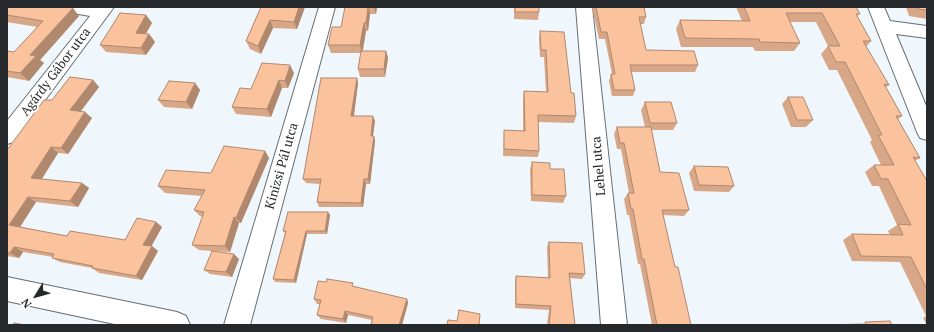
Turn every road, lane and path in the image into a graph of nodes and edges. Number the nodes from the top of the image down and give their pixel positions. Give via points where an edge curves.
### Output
1 (67, 7) edge
2 (327, 7) edge
3 (584, 7) edge
4 (876, 7) edge
5 (104, 10) edge
6 (884, 26) junction
7 (927, 32) edge
8 (927, 132) edge
9 (7, 136) edge
10 (7, 289) edge
11 (177, 325) edge
12 (237, 325) edge
13 (614, 325) edge

1 - 5 street
2 - 12 street, Kinizsi Pál utca
3 - 13 street, Lehel utca
4 - 6 street
5 - 9 street, Agárdy Gábor utca
6 - 7 street
6 - 8 street
10 - 11 street

